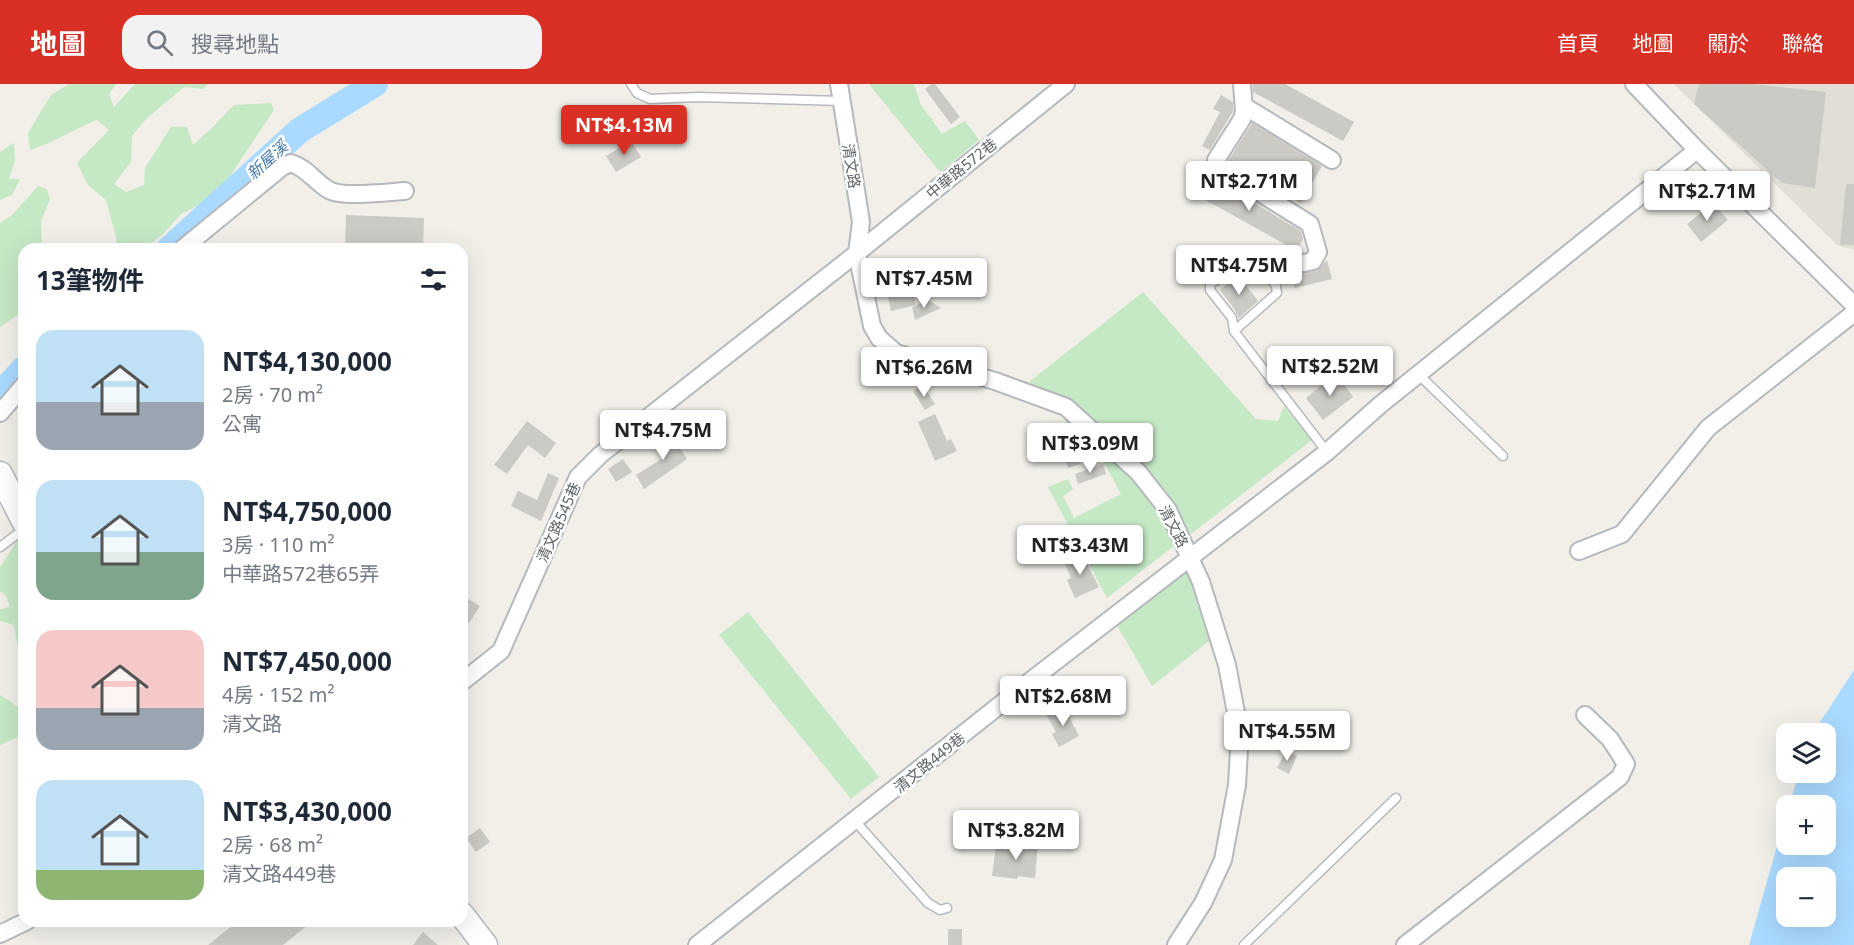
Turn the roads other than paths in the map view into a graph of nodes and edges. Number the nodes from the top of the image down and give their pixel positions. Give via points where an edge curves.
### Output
1 (631, 84) edge
2 (1066, 84) edge
3 (1242, 84) edge
4 (1634, 84) edge
5 (840, 92) edge
6 (1244, 106) junction
7 (1697, 150) junction
8 (1332, 160) dead end
9 (405, 191) dead end
10 (189, 243) edge
11 (857, 253) junction
12 (1281, 262) dead end
13 (1854, 304) edge
14 (1854, 313) edge
15 (1234, 331) junction
16 (1419, 375) junction
17 (18, 392) edge
18 (0, 413) edge
19 (1327, 452) junction
20 (1503, 456) dead end
21 (0, 474) edge
22 (18, 509) edge
23 (18, 534) edge
24 (0, 547) edge
25 (1579, 551) dead end
26 (1191, 558) junction
27 (468, 677) edge
28 (1585, 715) dead end
29 (1396, 798) dead end
30 (855, 821) junction
31 (947, 908) dead end
32 (468, 923) edge
33 (18, 925) edge
34 (0, 934) edge
35 (485, 945) edge
36 (697, 945) edge
37 (1176, 945) edge
38 (1244, 945) edge
39 (1406, 945) edge

1 - 5 lane via 637,93 650,99
2 - 11 street, 中華路572巷
3 - 6 street
4 - 7 street
5 - 11 street, 清文路 via 861,222
6 - 8 street
6 - 12 street via 1242,119 1216,160 1220,168 1310,224 1318,252 1313,261
7 - 13 street
7 - 16 street, 清文路449巷
9 - 10 street via 342,194 330,191 300,165 291,163
11 - 26 street, 清文路 via 872,326 879,338 896,353 995,381 1066,407 1138,472 1168,510
11 - 27 street, 清文路545巷 via 600,454 578,477 501,651
14 - 25 street via 1708,428 1622,534
15 - 15 lane via 1232,318 1210,290 1210,284 1250,259 1257,261 1277,293
15 - 19 lane
16 - 19 street, 清文路449巷
16 - 20 lane
17 - 18 street
19 - 26 street, 清文路449巷
21 - 22 street
23 - 24 lane
26 - 30 street, 清文路449巷
26 - 37 street, 清文路 via 1227,665 1237,718 1238,785 1223,860 1203,903
28 - 39 street via 1610,739 1626,764 1620,777
29 - 38 lane
30 - 31 lane via 928,903 940,910
30 - 36 street, 清文路449巷
32 - 35 street
33 - 34 street

